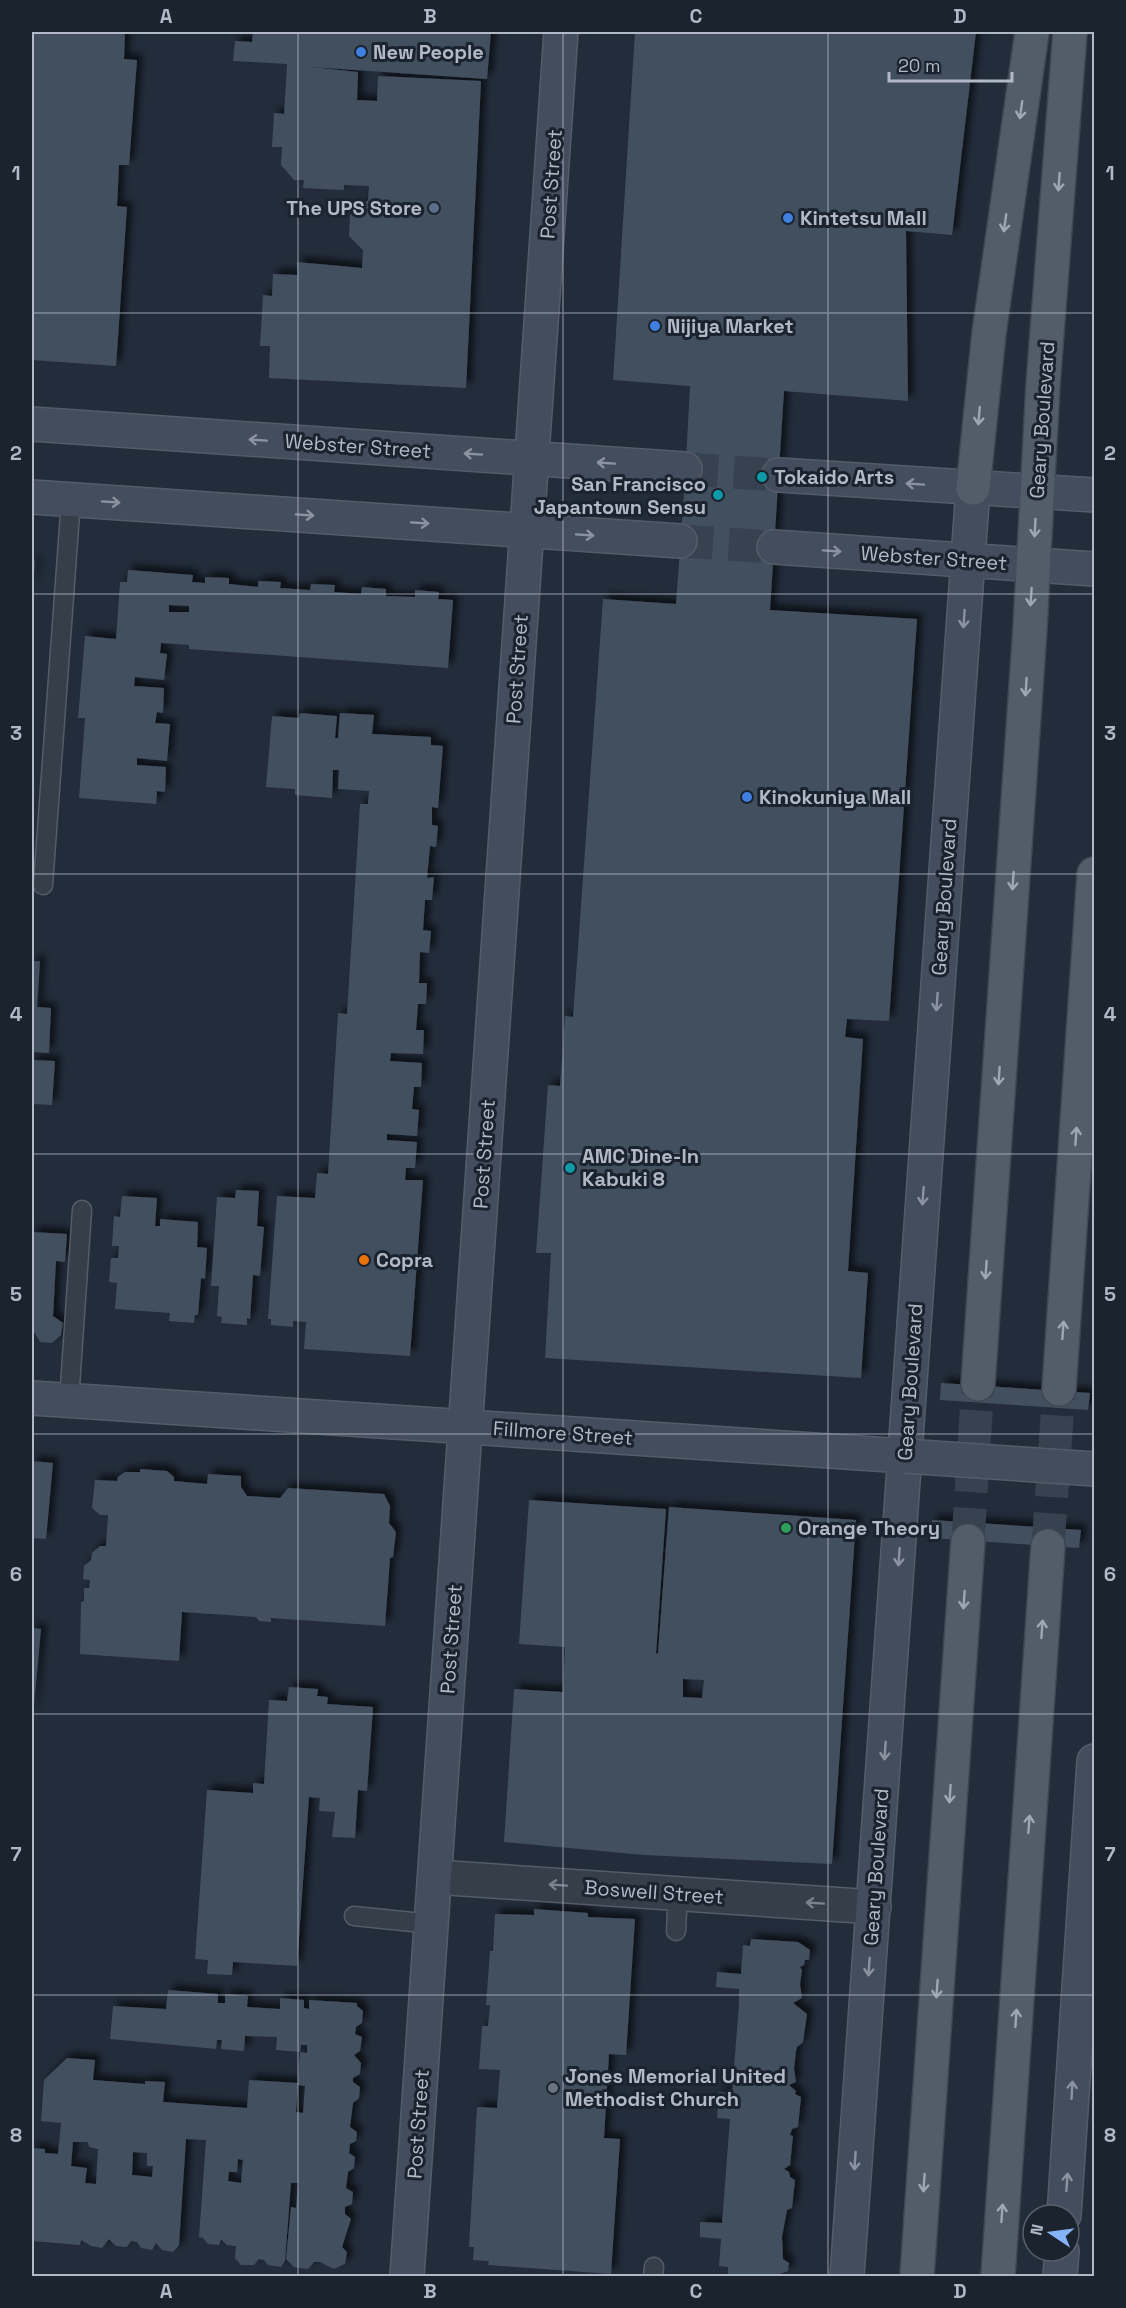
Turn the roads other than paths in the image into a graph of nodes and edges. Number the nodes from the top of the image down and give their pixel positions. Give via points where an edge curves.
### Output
1 (561, 32) edge
2 (1032, 32) edge
3 (1070, 32) edge
4 (32, 424) edge
5 (532, 458) junction
6 (685, 469) tunnel mouth
7 (779, 475) tunnel mouth
8 (974, 488) junction
9 (1037, 491) junction
10 (1095, 495) edge
11 (32, 497) edge
12 (71, 500) junction
13 (527, 531) junction
14 (680, 541) tunnel mouth
15 (774, 547) tunnel mouth
16 (968, 560) junction
17 (1033, 565) junction
18 (1095, 569) edge
19 (1095, 874) edge
20 (43, 885) dead end
21 (82, 1210) dead end
22 (978, 1384) tunnel mouth
23 (1059, 1389) tunnel mouth
24 (32, 1398) edge
25 (69, 1401) junction
26 (465, 1427) junction
27 (905, 1456) junction
28 (1095, 1470) edge
29 (968, 1541) tunnel mouth
30 (1048, 1546) tunnel mouth
31 (1095, 1761) edge
32 (435, 1877) junction
33 (678, 1894) junction
34 (874, 1907) junction
35 (354, 1916) dead end
36 (432, 1924) junction
37 (676, 1931) dead end
38 (1086, 2006) edge
39 (1065, 2203) edge
40 (407, 2277) edge
41 (847, 2277) edge
42 (917, 2277) edge
43 (998, 2277) edge

1 - 5 street, Post Street
2 -> 8 main road via 989,333
3 -> 9 main road, Geary Boulevard
5 -> 4 street, Webster Street
6 -> 5 street, Webster Street
5 - 13 street, Post Street
8 -> 7 street
8 - 9 street
8 - 16 street, Geary Boulevard
9 - 10 street
9 -> 17 main road, Geary Boulevard
11 - 12 street
12 -> 13 street
12 - 20 lane
13 -> 14 street
13 - 26 street, Post Street
15 -> 16 street, Webster Street
16 - 17 street, Webster Street
16 -> 27 street, Geary Boulevard
17 - 18 street, Webster Street
17 -> 22 main road, Geary Boulevard
23 -> 19 main road
21 - 25 lane
24 - 25 street, Fillmore Street
25 - 26 street, Fillmore Street
26 - 27 street, Fillmore Street
26 - 32 street, Post Street
27 - 28 street, Fillmore Street, bridge
27 -> 34 street, Geary Boulevard
29 -> 42 main road
43 -> 30 main road
31 - 38 street
33 -> 32 street, Boswell Street
32 - 36 street, Post Street
34 -> 33 street, Boswell Street
33 - 37 lane
34 -> 41 street, Geary Boulevard
35 - 36 lane
36 - 40 street, Post Street
39 -> 38 street

